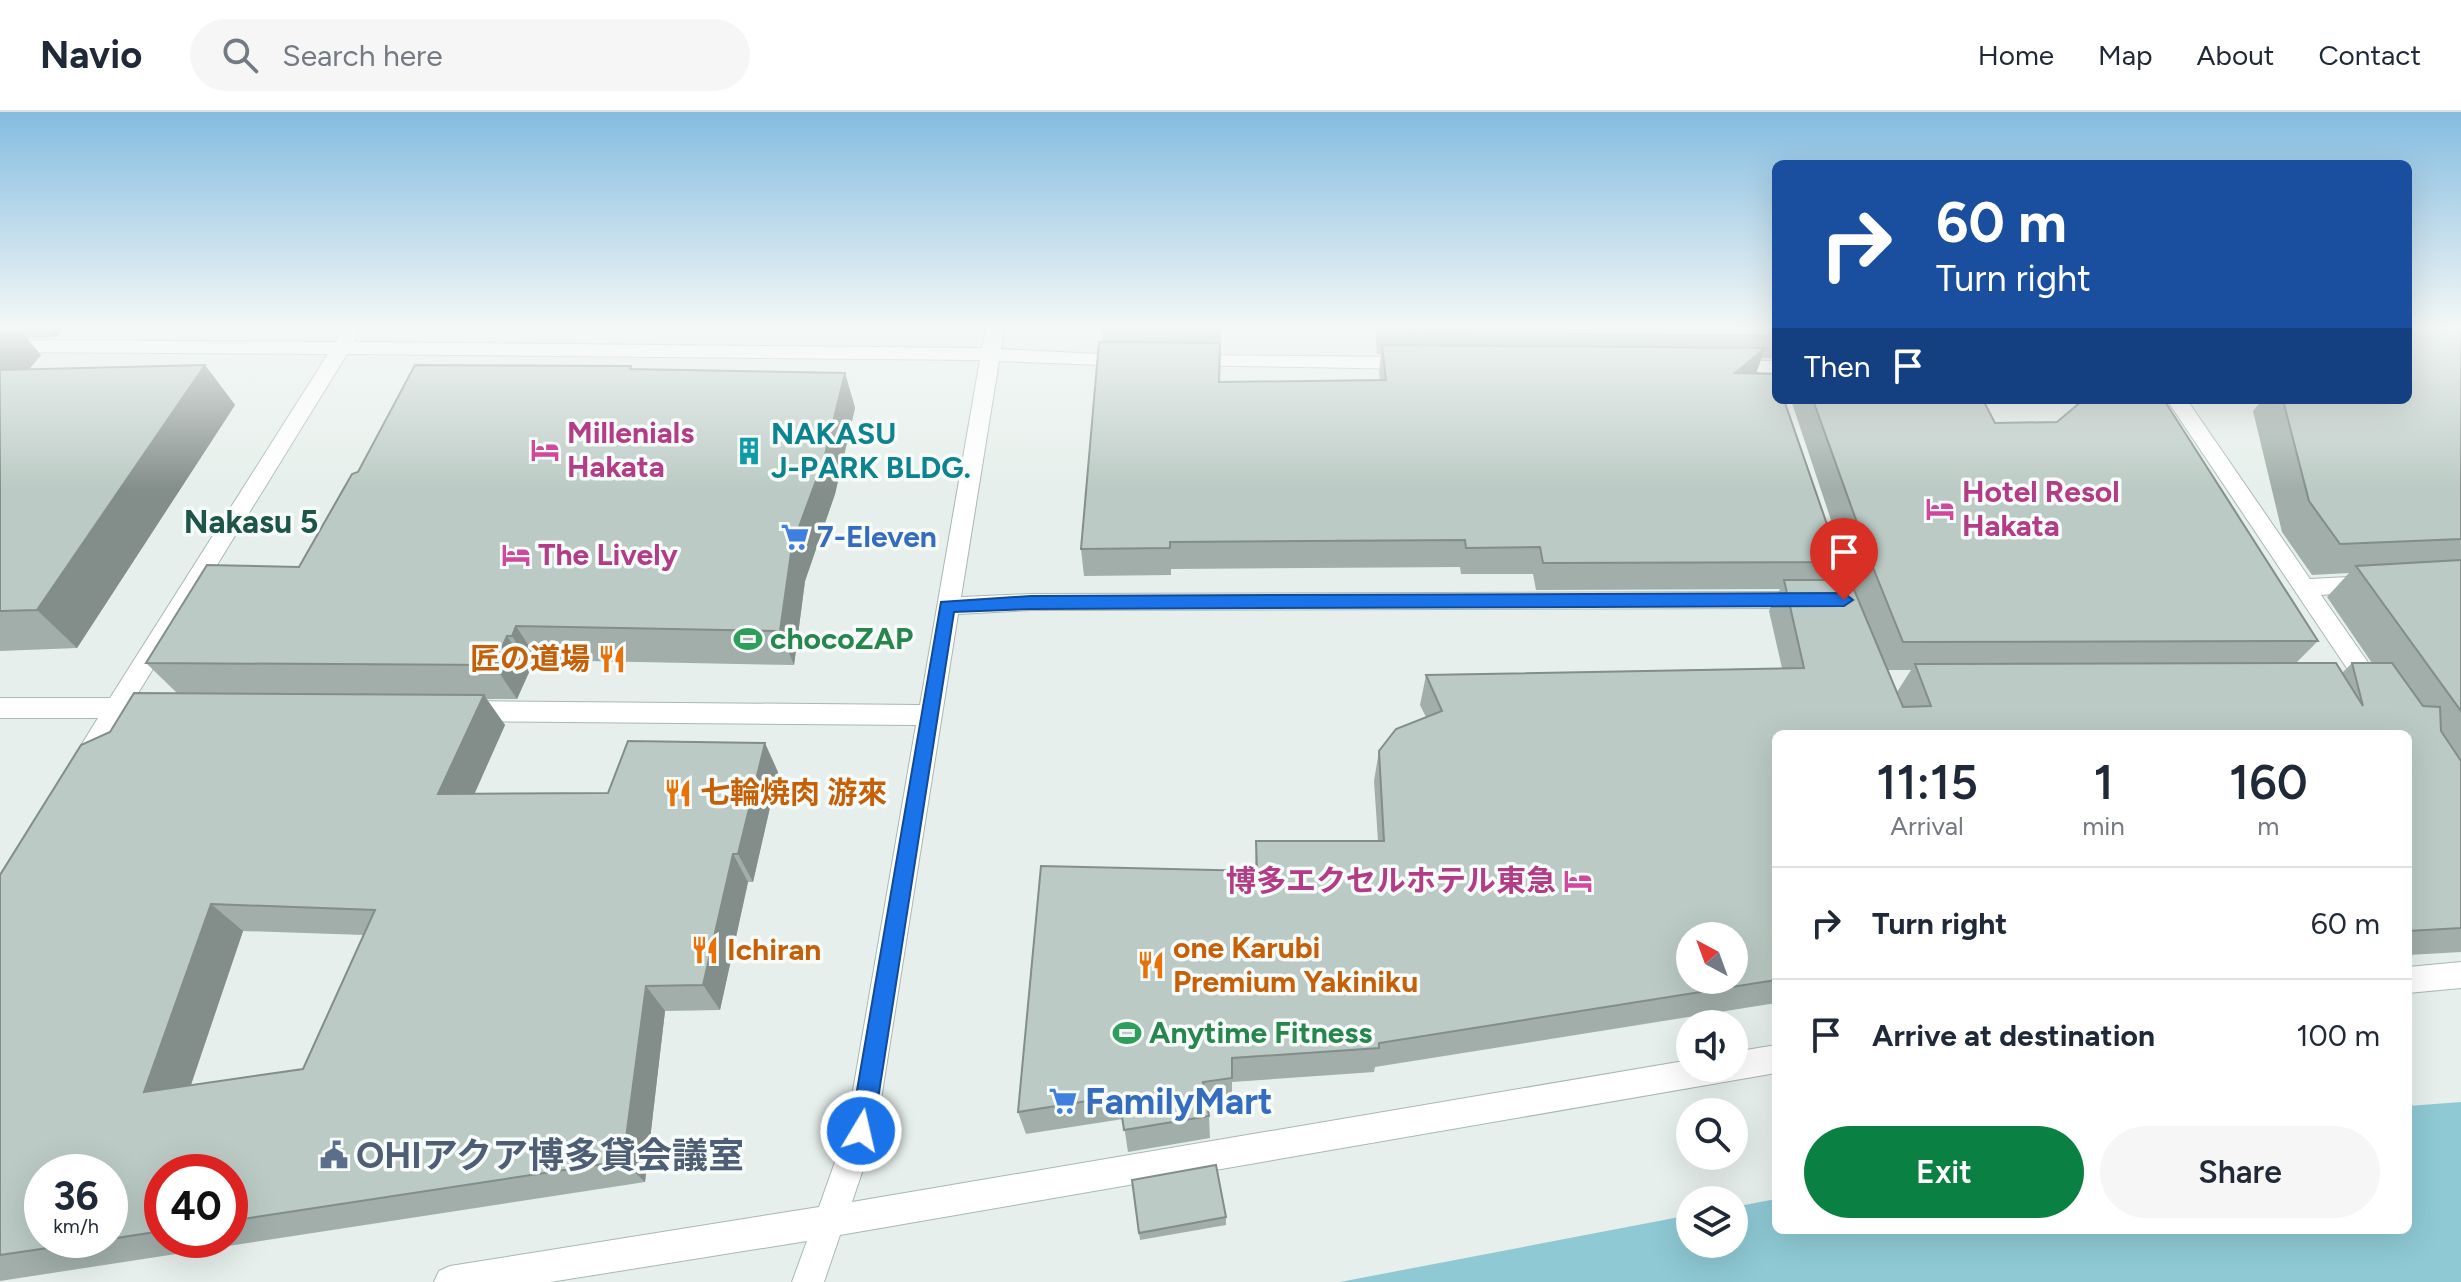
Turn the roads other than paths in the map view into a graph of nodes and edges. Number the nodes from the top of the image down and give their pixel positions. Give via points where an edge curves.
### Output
1 (321, 381) edge
2 (986, 381) edge
3 (2180, 404) edge
4 (2384, 583) edge
5 (2306, 587) junction
6 (1828, 600) edge
7 (947, 606) junction
8 (2334, 681) edge
9 (2366, 681) junction
10 (116, 707) junction
11 (0, 708) edge
12 (180, 708) edge
13 (435, 711) edge
14 (929, 715) junction
15 (2401, 730) edge
16 (66, 788) edge
17 (2461, 975) edge
18 (2412, 980) edge
19 (1772, 1060) edge
20 (1748, 1064) edge
21 (1676, 1076) edge
22 (829, 1221) junction
23 (450, 1282) edge
24 (808, 1282) edge

1 - 10 street
2 - 7 street
3 - 5 street
4 - 5 street
5 - 9 street
6 - 7 street
7 - 14 street
8 - 9 street
9 - 15 street
10 - 11 street
10 - 12 street
10 - 16 street
13 - 14 street
14 - 22 street via 861,1131
17 - 18 street
19 - 20 street
21 - 22 street
22 - 23 street
22 - 24 street

